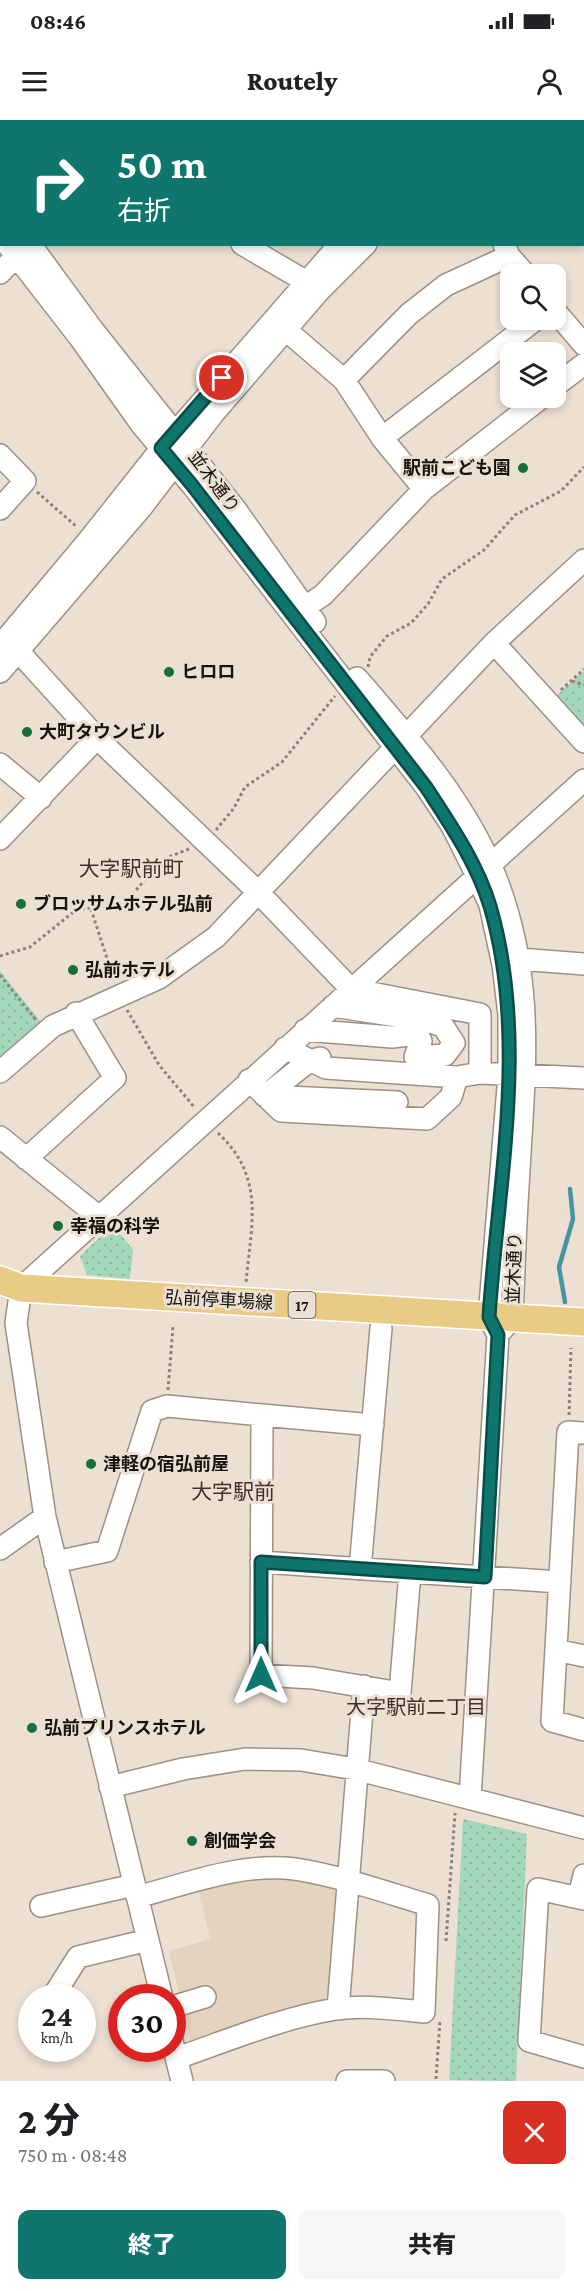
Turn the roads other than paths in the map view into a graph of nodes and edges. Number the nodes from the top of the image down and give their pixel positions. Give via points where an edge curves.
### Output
1 (245, 246) edge
2 (339, 246) edge
3 (364, 246) edge
4 (20, 248) edge
5 (507, 250) edge
6 (518, 264) edge
7 (0, 273) edge
8 (314, 286) junction
9 (566, 324) edge
10 (286, 330) junction
11 (522, 330) edge
12 (584, 345) edge
13 (584, 364) edge
14 (566, 378) edge
15 (344, 380) junction
16 (528, 408) edge
17 (176, 431) junction
18 (382, 438) junction
19 (161, 448) junction
20 (0, 455) edge
21 (182, 457) junction
22 (424, 489) junction
23 (0, 509) edge
24 (584, 560) edge
25 (298, 611) junction
26 (494, 643) junction
27 (9, 648) edge
28 (0, 672) edge
29 (97, 738) junction
30 (400, 741) junction
31 (584, 742) edge
32 (0, 764) edge
33 (584, 780) edge
34 (41, 798) junction
35 (0, 839) edge
36 (484, 870) junction
37 (257, 891) junction
38 (519, 959) junction
39 (584, 964) edge
40 (351, 989) junction
41 (333, 1005) junction
42 (76, 1013) junction
43 (305, 1030) junction
44 (285, 1048) junction
45 (308, 1062) junction
46 (0, 1072) edge
47 (480, 1073) junction
48 (518, 1075) junction
49 (450, 1076) junction
50 (584, 1078) edge
51 (249, 1080) junction
52 (265, 1096) junction
53 (0, 1137) edge
54 (26, 1159) junction
55 (99, 1217) junction
56 (10, 1292) edge
57 (584, 1322) edge
58 (500, 1323) junction
59 (381, 1328) junction
60 (578, 1344) edge
61 (262, 1415) junction
62 (373, 1425) junction
63 (576, 1432) edge
64 (45, 1517) junction
65 (0, 1549) edge
66 (55, 1562) junction
67 (261, 1562) junction
68 (360, 1569) junction
69 (410, 1572) junction
70 (485, 1577) junction
71 (560, 1582) junction
72 (556, 1650) junction
73 (584, 1656) edge
74 (364, 1686) junction
75 (584, 1730) edge
76 (356, 1769) junction
77 (110, 1787) junction
78 (470, 1798) junction
79 (584, 1828) edge
80 (584, 1875) edge
81 (348, 1881) junction
82 (136, 1891) junction
83 (582, 1898) edge
84 (41, 1906) dead end
85 (148, 1940) junction
86 (61, 1984) edge
87 (159, 1984) edge
88 (205, 1997) dead end
89 (186, 2003) edge
90 (338, 2009) junction
91 (186, 2047) edge
92 (584, 2057) edge
93 (178, 2062) edge
94 (182, 2081) edge
95 (347, 2081) edge
96 (384, 2081) edge

1 - 8 street
2 - 8 street
3 - 8 street
4 - 7 street
4 - 17 street, 並木通り
4 - 19 street, 並木通り
5 - 6 street
5 - 15 street via 446,285 409,314
8 - 10 street
8 - 17 street
9 - 12 street
10 - 15 street
10 - 21 street via 213,414
11 - 18 street
13 - 14 street
15 - 18 street
16 - 22 street
17 - 19 street
17 - 21 street, 並木通り
18 - 22 street
19 - 21 street, 並木通り
19 - 27 street
20 - 23 street via 24,481
21 - 25 street, 並木通り
21 - 27 street
22 - 25 street via 323,594
24 - 26 street
25 - 30 street, 並木通り
26 - 30 street
26 - 31 street
27 - 28 street
27 - 29 street
29 - 34 street
29 - 37 street
30 - 36 street, 並木通り via 426,787
30 - 37 street
32 - 34 street
33 - 36 street
34 - 35 street
36 - 38 street, 並木通り via 512,928
36 - 40 street
36 - 48 street, 並木通り via 503,965
37 - 40 street
37 - 42 street via 216,937 188,960 159,978
38 - 39 street
38 - 48 street, 並木通り
40 - 41 street
40 - 47 street via 480,1014
41 - 43 street
41 - 43 street via 443,1026 454,1043 445,1055 415,1057 421,1041 417,1034 392,1037
42 - 46 street via 45,1032
42 - 54 street via 115,1078
43 - 44 street
44 - 45 street
44 - 51 street
45 - 49 street via 326,1068
45 - 52 street
47 - 48 street
47 - 49 street
48 - 50 street
48 - 58 street, 並木通り
49 - 52 street via 451,1097 427,1119 281,1111
51 - 52 street
51 - 55 street
53 - 54 street
54 - 55 street
55 - 56 street
56 - 58 main road, 弘前停車場線 / 17
56 - 59 main road, 弘前停車場線 / 17
56 - 64 street
57 - 58 main road, 弘前停車場線 / 17
58 - 59 main road, 弘前停車場線 / 17
58 - 60 main road, 弘前停車場線 / 17
58 - 70 street, 並木通り
59 - 62 street
61 - 62 street
61 - 66 street via 167,1407 152,1411 107,1551
61 - 67 street
62 - 68 street
63 - 71 street
64 - 65 street
64 - 66 street
66 - 77 street
67 - 68 street
67 - 74 street via 261,1675
68 - 69 street
69 - 70 street
69 - 74 street via 400,1694
70 - 71 street
70 - 78 street, 並木通り
71 - 72 street
72 - 73 street
72 - 75 street via 552,1721
74 - 76 street
76 - 77 street via 301,1760 245,1759
76 - 78 street
76 - 81 street
77 - 82 street
78 - 79 street
80 - 83 street
81 - 82 street via 293,1869 241,1871
81 - 90 street
81 - 90 street via 428,1905 424,2012
82 - 84 street
82 - 85 street
83 - 92 street via 538,1889 529,2041
85 - 86 street via 78,1958
85 - 87 street
88 - 89 street
90 - 91 street
93 - 94 street
95 - 96 street

